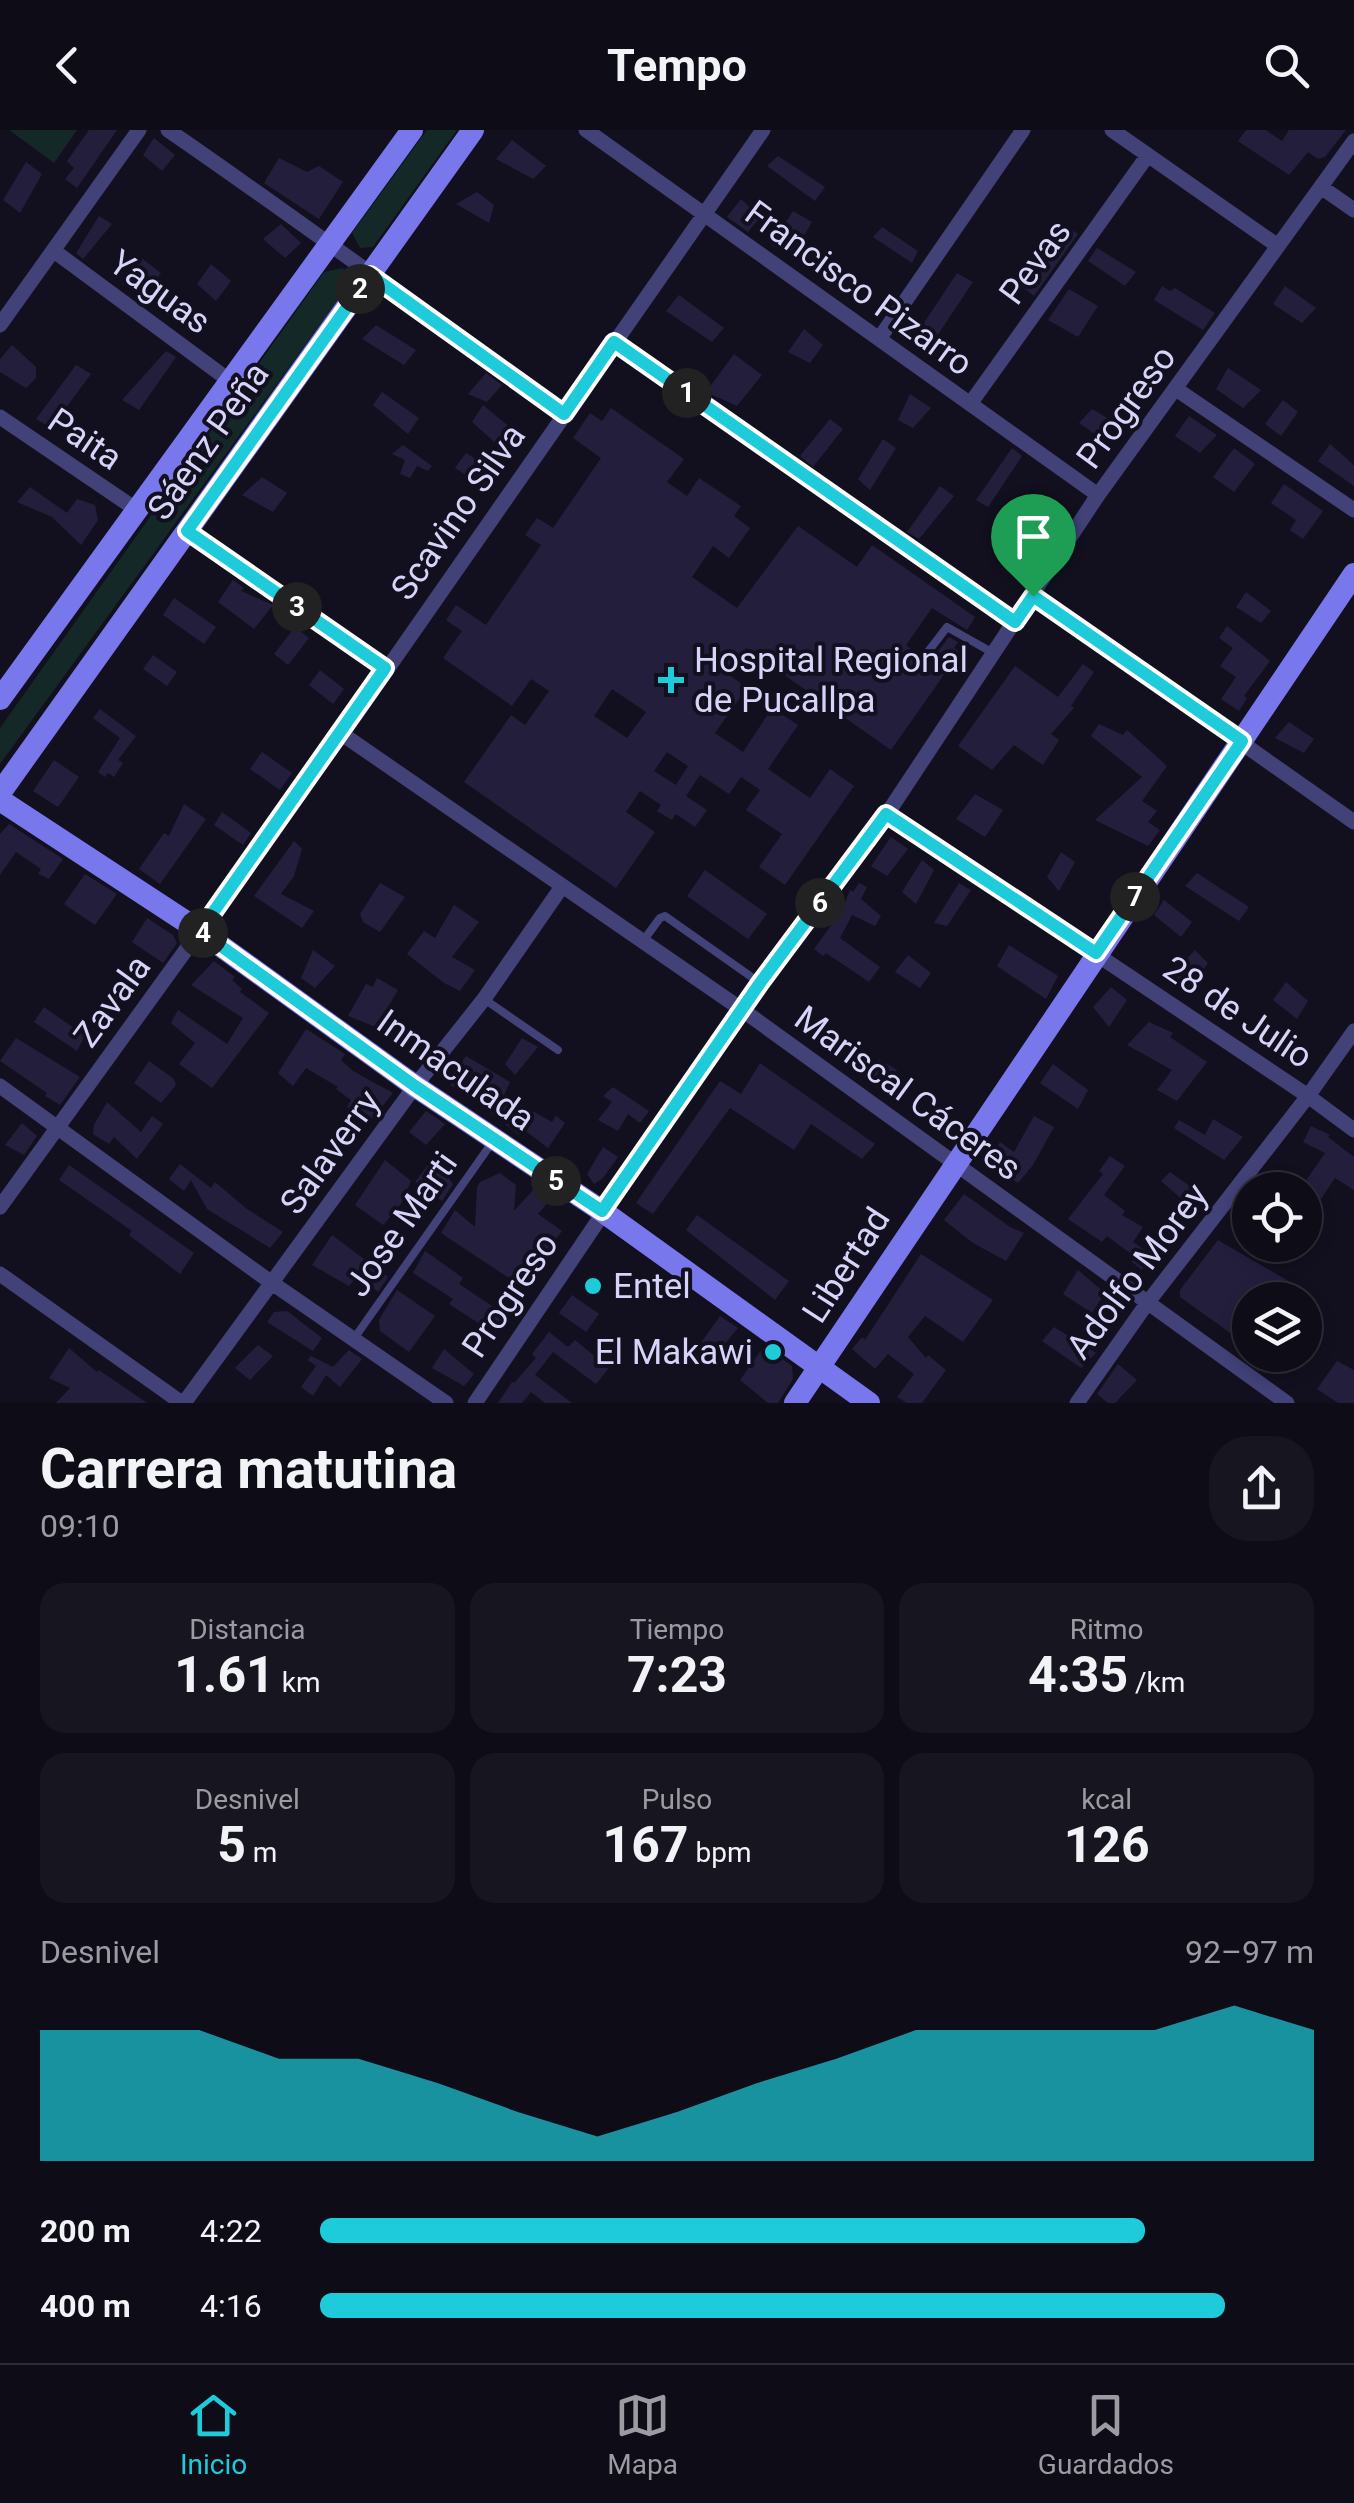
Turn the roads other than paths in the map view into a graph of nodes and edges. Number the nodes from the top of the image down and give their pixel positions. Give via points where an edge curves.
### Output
1 (138, 130) edge
2 (168, 130) edge
3 (412, 130) edge
4 (586, 130) edge
5 (763, 130) edge
6 (1023, 130) edge
7 (1112, 130) edge
8 (464, 133) edge
9 (1354, 141) edge
10 (1148, 155) junction
11 (1321, 187) junction
12 (1354, 210) edge
13 (704, 214) junction
14 (331, 242) junction
15 (1278, 246) junction
16 (54, 251) junction
17 (370, 275) junction
18 (0, 326) edge
19 (878, 339) junction
20 (614, 342) junction
21 (230, 381) junction
22 (1176, 389) junction
23 (970, 404) junction
24 (564, 414) junction
25 (0, 417) edge
26 (1098, 495) junction
27 (137, 510) junction
28 (1354, 510) edge
29 (187, 531) junction
30 (1354, 574) edge
31 (1033, 596) junction
32 (1015, 622) junction
33 (926, 653) dead end
34 (994, 654) junction
35 (385, 668) junction
36 (0, 699) edge
37 (342, 734) junction
38 (1242, 741) junction
39 (0, 796) edge
40 (886, 814) junction
41 (1354, 822) edge
42 (561, 888) junction
43 (200, 931) junction
44 (642, 942) junction
45 (1096, 953) junction
46 (760, 983) junction
47 (484, 999) junction
48 (741, 1009) junction
49 (1354, 1031) edge
50 (558, 1050) dead end
51 (0, 1086) edge
52 (415, 1086) junction
53 (1308, 1096) junction
54 (58, 1126) junction
55 (1354, 1130) edge
56 (494, 1140) junction
57 (954, 1165) junction
58 (0, 1207) edge
59 (602, 1211) junction
60 (0, 1274) edge
61 (272, 1283) junction
62 (1148, 1302) junction
63 (353, 1340) junction
64 (820, 1368) junction
65 (1079, 1402) edge
66 (183, 1403) edge
67 (446, 1403) edge
68 (475, 1403) edge
69 (795, 1403) edge
70 (869, 1403) edge
71 (1287, 1403) edge

1 - 16 street
2 - 14 street
3 - 14 street, Sáenz Peña
4 - 13 street, Francisco Pizarro
5 - 13 street, Scavino Silva
6 - 19 street
7 - 10 street
8 - 17 street, Sáenz Peña
9 - 11 street, Progreso
10 - 15 street
10 - 23 street, Pevas
11 - 12 street
11 - 15 street, Progreso
13 - 19 street, Francisco Pizarro
13 - 20 street, Scavino Silva
14 - 17 street
14 - 21 street, Sáenz Peña
15 - 22 street, Progreso
16 - 18 street
16 - 21 street, Yaguas
17 - 24 street
17 - 29 street, Sáenz Peña
19 - 23 street, Francisco Pizarro
20 - 24 street, Scavino Silva
20 - 32 street
21 - 27 street, Sáenz Peña
22 - 26 street, Progreso
22 - 28 street
23 - 26 street, Francisco Pizarro
24 - 35 street, Scavino Silva
25 - 27 street, Paita
26 - 31 street, Progreso
27 - 36 street, Sáenz Peña
29 - 35 street
29 - 39 street, Sáenz Peña
30 - 38 street, Libertad
31 - 32 street, Progreso
31 - 38 street
32 - 34 street, Progreso
33 - 34 lane via 947,627
34 - 40 street, Progreso
35 - 37 street, Scavino Silva
37 - 42 street, Mariscal Cáceres
37 - 43 street, Zavala
38 - 41 street
38 - 45 street, Libertad
39 - 43 street, Inmaculada
40 - 45 street, 28 de Julio
40 - 46 street, Progreso
42 - 44 street, Mariscal Cáceres
42 - 47 street, Salaverry
43 - 52 street, Inmaculada
43 - 54 street, Zavala
44 - 46 lane via 665,916
44 - 48 street, Mariscal Cáceres
45 - 53 street, 28 de Julio
45 - 57 street, Libertad
46 - 48 street, Progreso
47 - 50 lane
47 - 52 street, Salaverry
48 - 57 street, Mariscal Cáceres
48 - 59 street, Progreso
49 - 53 street, Adolfo Morey
51 - 54 street
52 - 56 street, Inmaculada
52 - 61 street, Salaverry
53 - 55 street, 28 de Julio
53 - 62 street, Adolfo Morey
54 - 58 street, Zavala
54 - 61 street
56 - 59 street, Inmaculada
56 - 63 lane, Jose Marti
57 - 62 street, Mariscal Cáceres
57 - 64 street, Libertad
59 - 64 street, Inmaculada
59 - 68 street, Progreso
60 - 66 street
61 - 63 street
61 - 66 street, Salaverry
62 - 65 street, Adolfo Morey
62 - 71 street, Mariscal Cáceres
63 - 67 street
64 - 69 street, Libertad
64 - 70 street, Inmaculada

